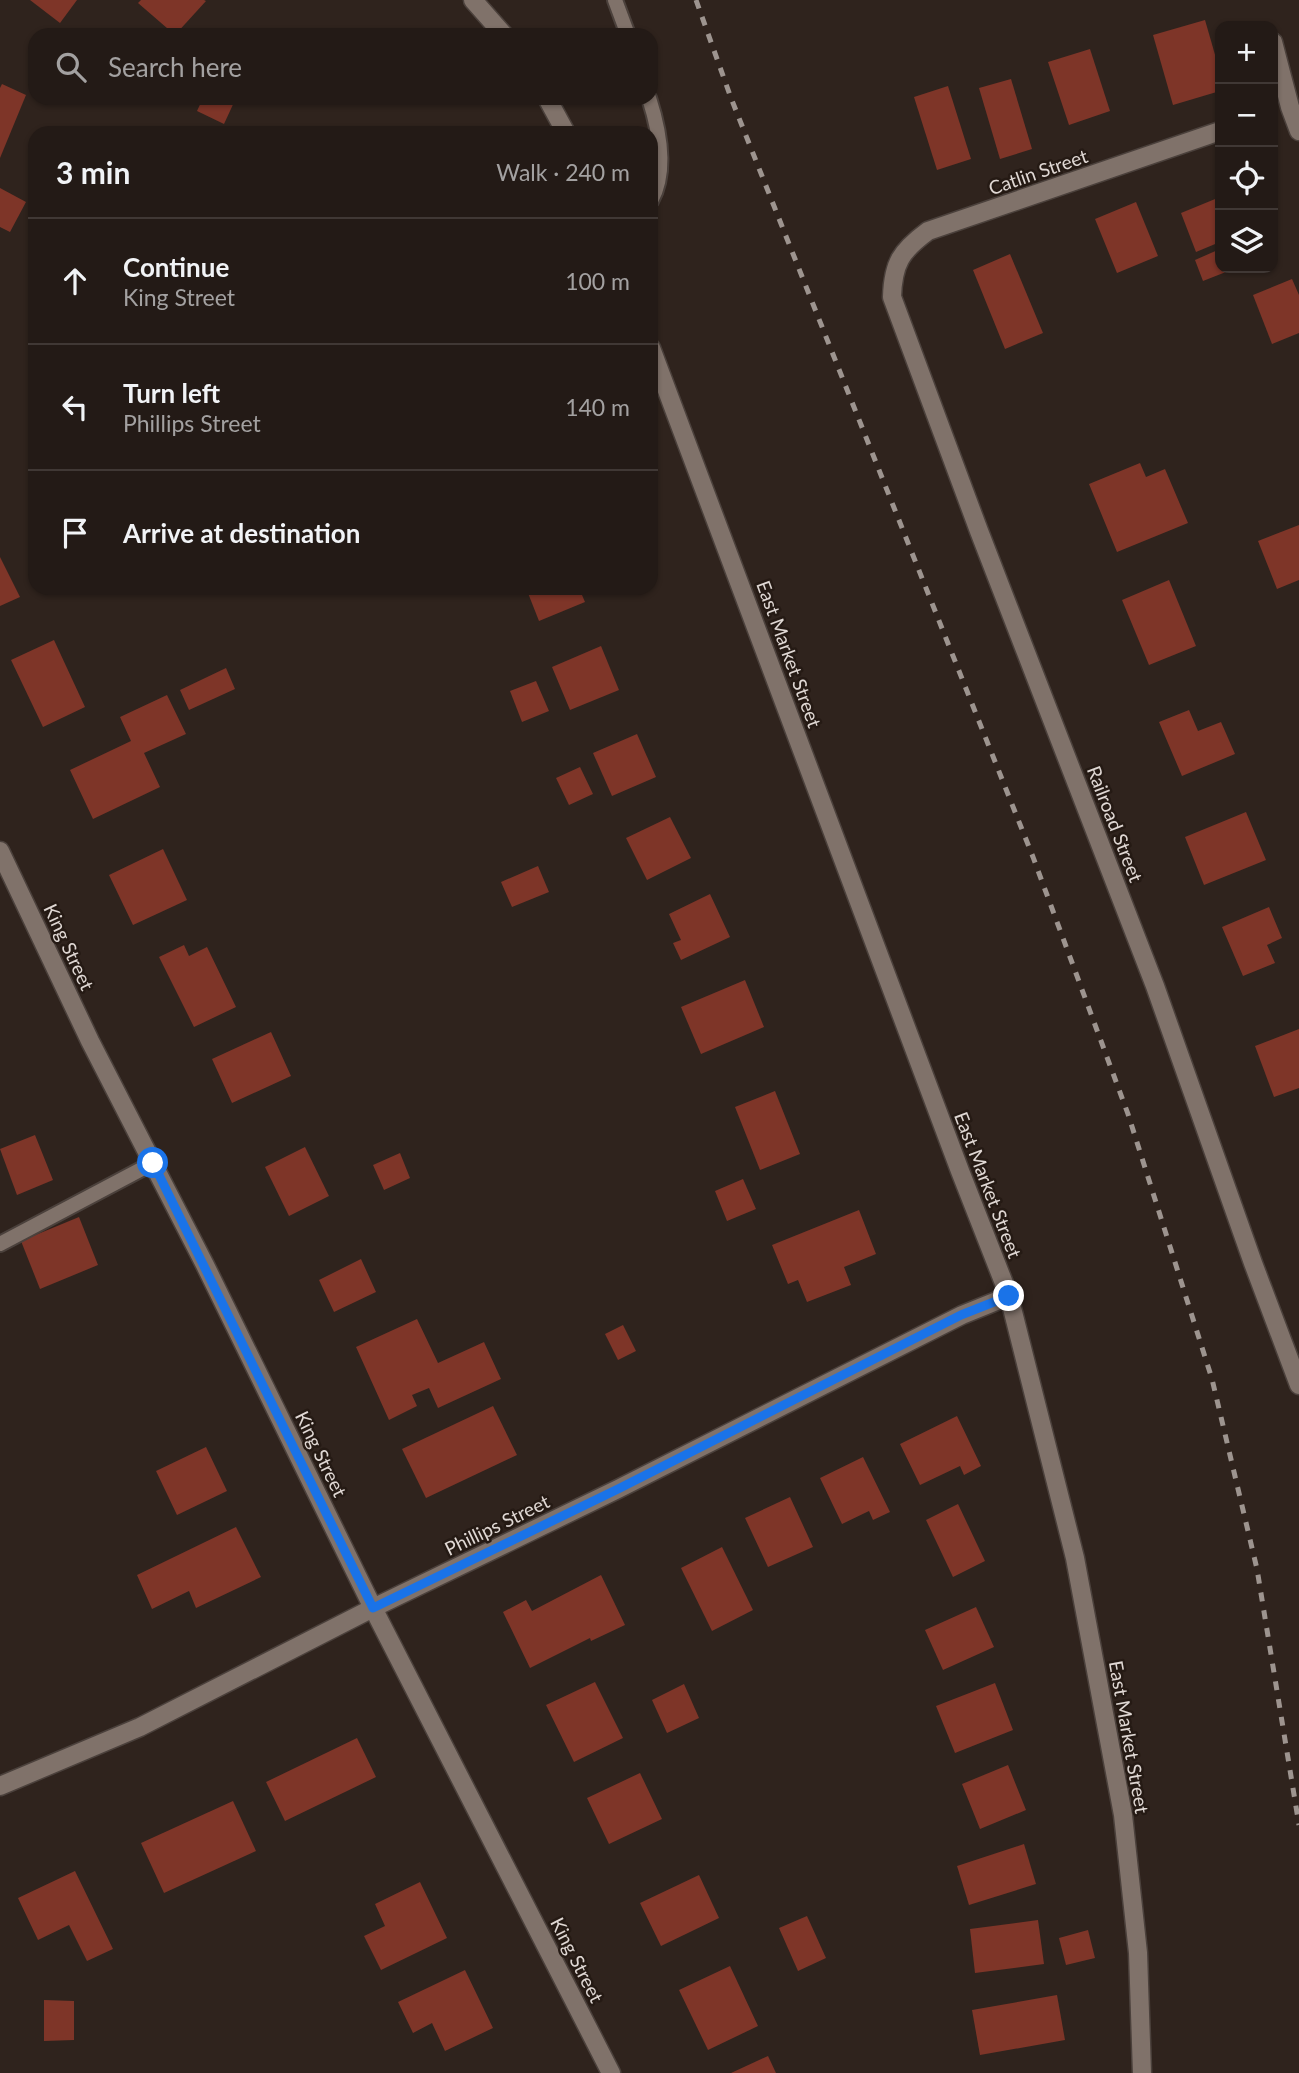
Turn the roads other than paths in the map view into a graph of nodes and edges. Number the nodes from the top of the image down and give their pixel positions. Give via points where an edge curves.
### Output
1 (473, 0) edge
2 (615, 0) edge
3 (498, 28) edge
4 (625, 28) edge
5 (1278, 61) edge
6 (551, 105) edge
7 (650, 105) edge
8 (1290, 107) junction
9 (1278, 111) edge
10 (562, 126) edge
11 (654, 126) edge
12 (1299, 131) edge
13 (1215, 133) edge
14 (658, 147) edge
15 (658, 174) edge
16 (892, 280) joint
17 (658, 367) edge
18 (0, 851) edge
19 (153, 1163) junction
20 (0, 1244) edge
21 (1009, 1296) junction
22 (1299, 1385) edge
23 (373, 1608) junction
24 (0, 1786) edge
25 (611, 2073) edge
26 (1142, 2073) edge

1 - 3 street
2 - 4 lane
5 - 8 street
6 - 10 street
7 - 11 lane
8 - 9 street
8 - 12 street
13 - 16 street, Catlin Street via 928,231 907,247
14 - 15 lane
16 - 22 street, Railroad Street via 896,315 1155,986
17 - 21 street, East Market Street
18 - 19 street, King Street
19 - 20 lane
19 - 23 street, King Street
21 - 23 street, Phillips Street via 961,1315
21 - 26 street, East Market Street via 1075,1558 1123,1815 1138,1953
23 - 24 street, Phillips Street via 140,1727
23 - 25 street, King Street

